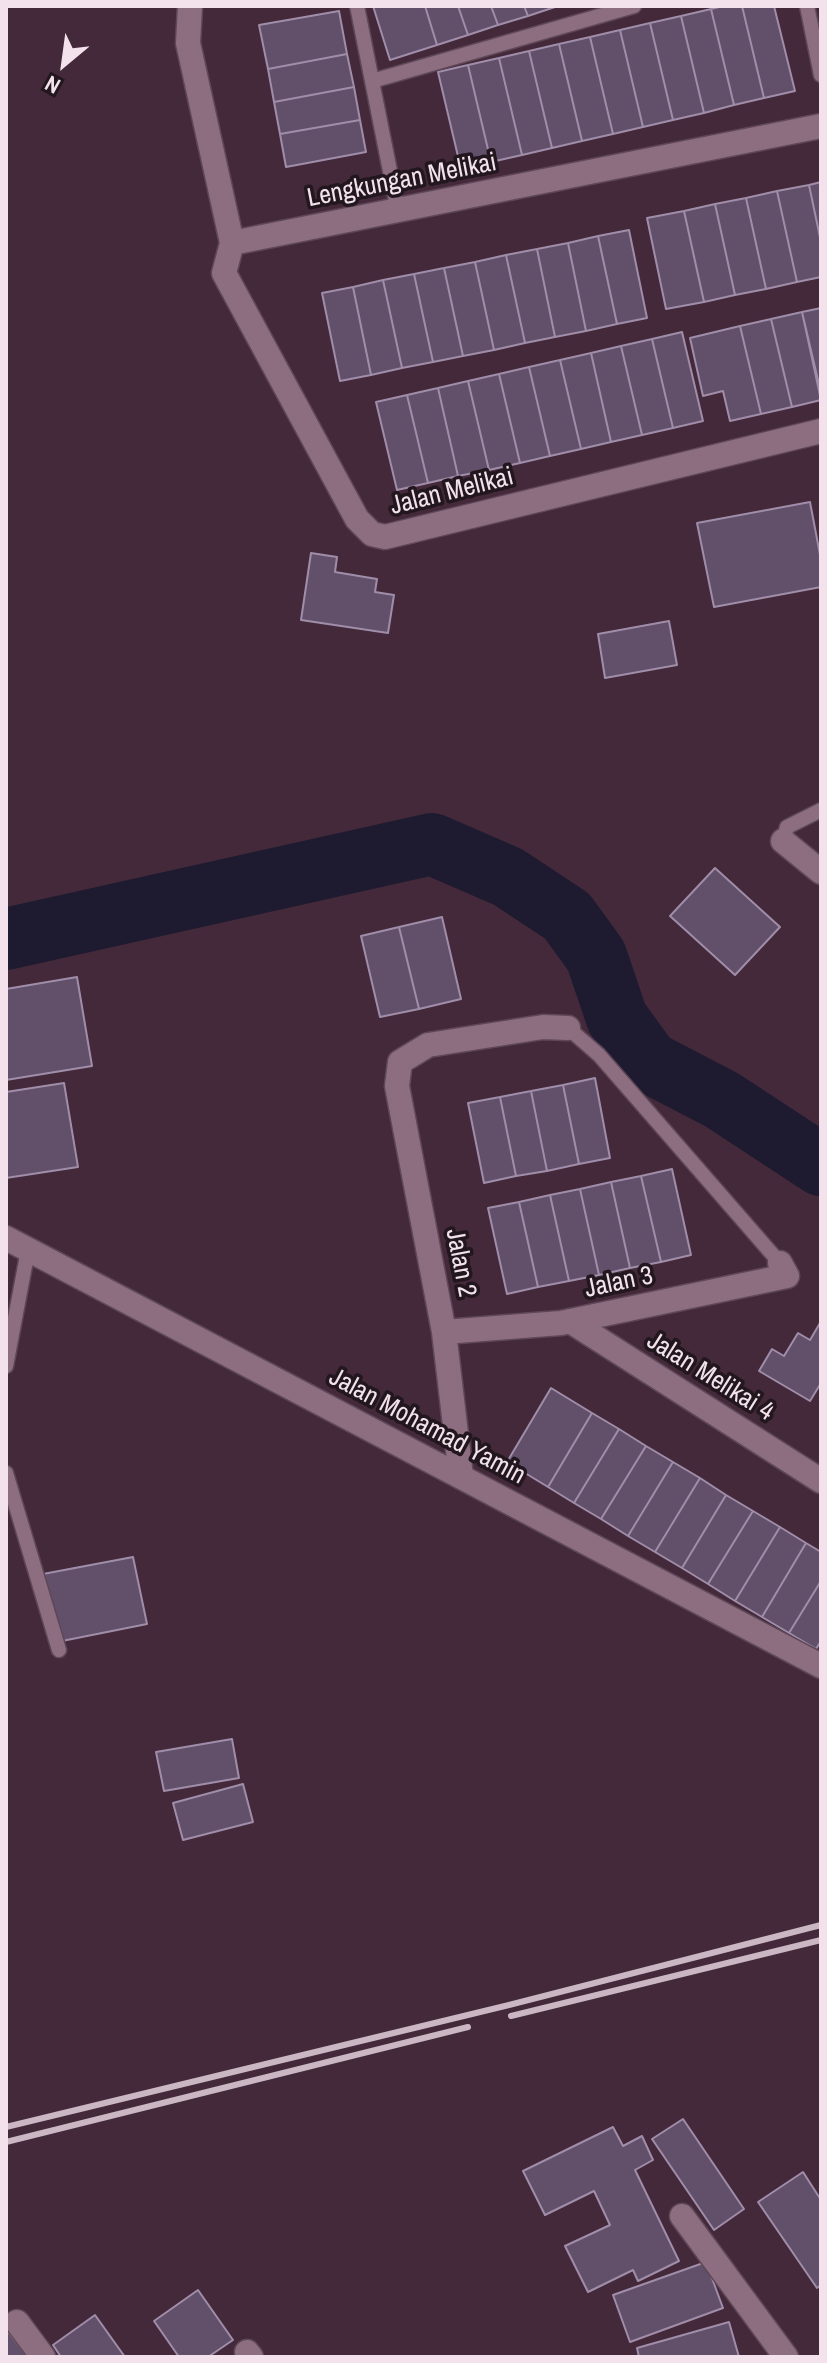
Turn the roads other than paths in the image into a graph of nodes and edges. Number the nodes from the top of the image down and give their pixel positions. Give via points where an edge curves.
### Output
1 (357, 6) edge
2 (634, 6) edge
3 (807, 6) edge
4 (186, 7) edge
5 (821, 75) edge
6 (372, 81) junction
7 (821, 126) edge
8 (398, 211) junction
9 (232, 243) junction
10 (821, 431) edge
11 (821, 810) edge
12 (783, 841) joint
13 (821, 872) edge
14 (568, 1028) joint
15 (6, 1238) edge
16 (28, 1250) junction
17 (780, 1263) joint
18 (570, 1321) junction
19 (444, 1332) junction
20 (6, 1366) edge
21 (6, 1473) edge
22 (461, 1476) junction
23 (821, 1481) edge
24 (59, 1650) dead end
25 (821, 1666) edge
26 (682, 2216) dead end
27 (17, 2322) dead end
28 (43, 2357) edge
29 (786, 2357) edge

1 - 6 lane
2 - 6 lane
3 - 5 lane
4 - 9 street via 188,43
6 - 8 lane
7 - 8 street, Lengkungan Melikai
8 - 9 street, Lengkungan Melikai
9 - 10 street, Jalan Melikai via 224,273 357,519 372,534 385,537
11 - 12 lane via 787,827
12 - 13 street
14 - 17 lane via 599,1055
14 - 19 street, Jalan 2 via 543,1027 428,1045 400,1062 397,1086
15 - 16 street, Jalan Mohamad Yamin
16 - 20 lane
16 - 22 street, Jalan Mohamad Yamin
17 - 18 street, Jalan 3 via 787,1276
18 - 19 street, Jalan 3
18 - 23 street, Jalan Melikai 4
19 - 22 street, Jalan 2
21 - 24 lane
22 - 25 street, Jalan Mohamad Yamin
26 - 29 street
27 - 28 street

